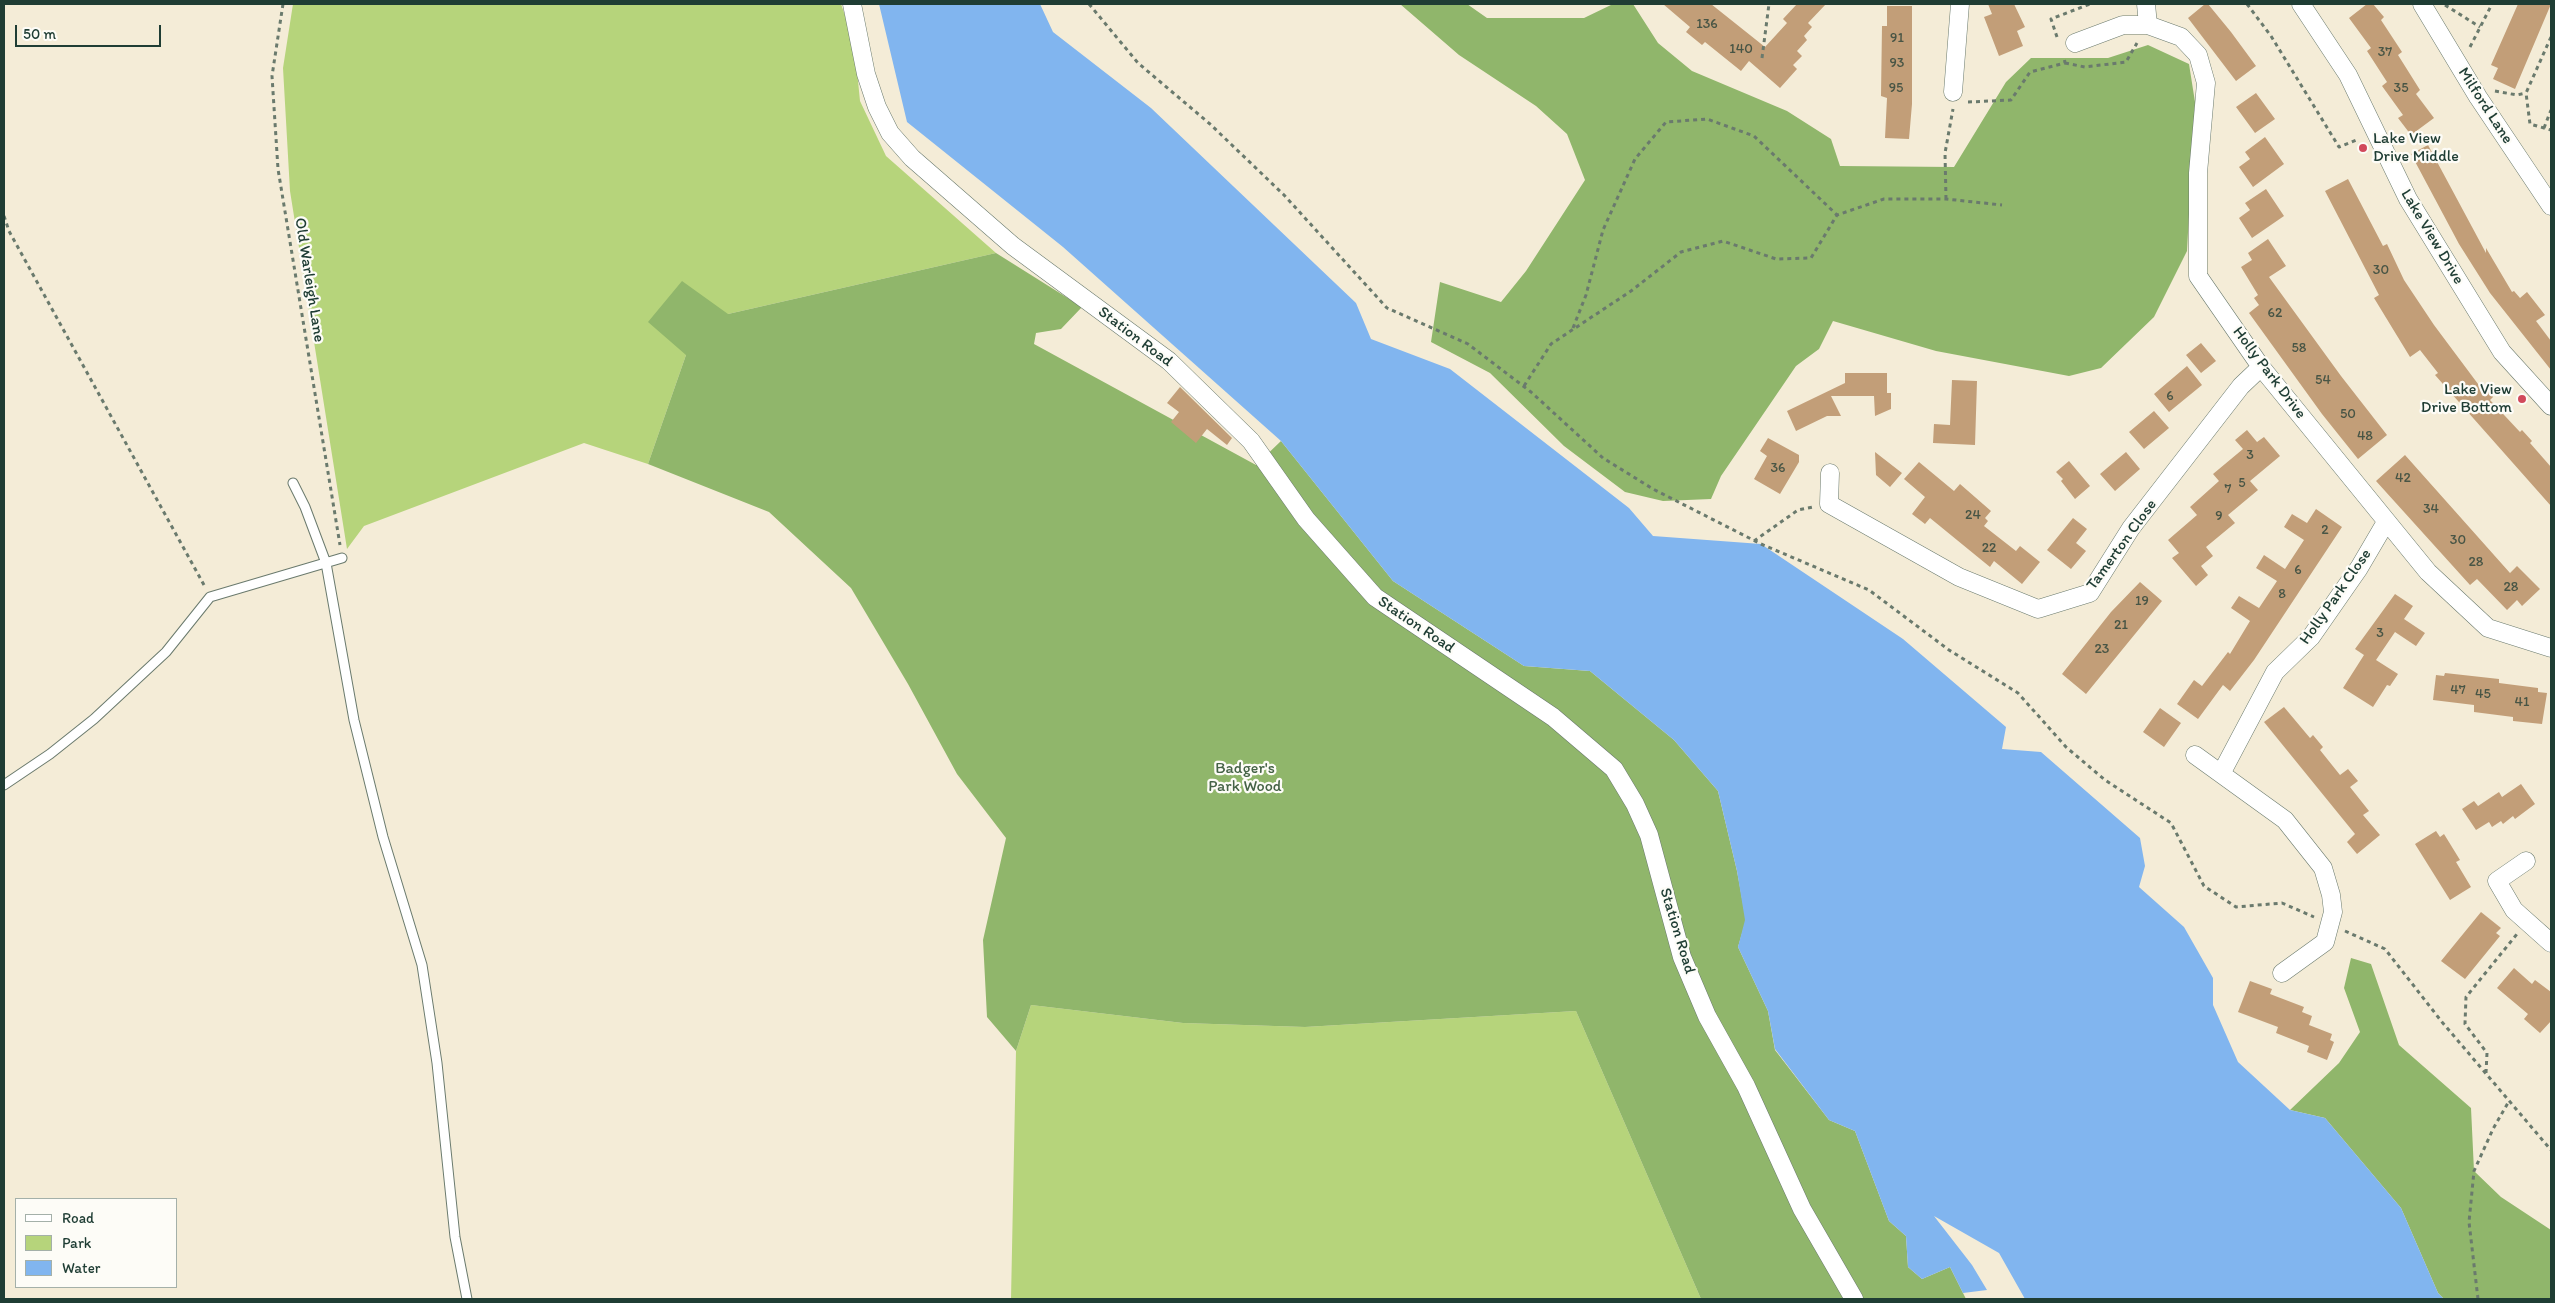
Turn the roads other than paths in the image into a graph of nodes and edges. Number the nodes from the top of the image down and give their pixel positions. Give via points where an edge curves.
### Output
1 (852, 4) edge
2 (1960, 4) edge
3 (2146, 4) edge
4 (2301, 4) edge
5 (2422, 4) edge
6 (2148, 25) junction
7 (2069, 48) road end
8 (1954, 98) road end
9 (2551, 206) edge
10 (2262, 367) junction
11 (2551, 406) edge
12 (1830, 474) dead end
13 (292, 484) dead end
14 (2386, 522) junction
15 (342, 558) road end
16 (326, 563) junction
17 (2551, 648) edge
18 (2195, 755) dead end
19 (2222, 772) junction
20 (4, 785) edge
21 (2526, 861) dead end
22 (2551, 943) edge
23 (2282, 973) dead end
24 (467, 1299) edge
25 (1854, 1299) edge

1 - 25 street, Station Road via 866,74 877,107 890,133 912,158 1013,246 1176,368 1252,441 1306,519 1375,597 1553,717 1614,769 1649,835 1682,957 1707,1016 1746,1086 1802,1209
2 - 8 street
3 - 6 street
4 - 11 street, Lake View Drive via 2348,75 2408,199 2502,352
5 - 9 street, Milford Lane via 2478,97
6 - 7 street, Holly Park Drive via 2123,25
6 - 10 street, Holly Park Drive via 2181,37 2198,55 2206,83 2198,173 2198,276
10 - 12 street, Tamerton Close via 2241,386 2131,528 2090,593 2038,609 1959,577 1829,504
10 - 14 street, Holly Park Drive
13 - 16 lane via 305,506
14 - 17 street, Holly Park Drive via 2428,572 2488,628
14 - 19 street, Holly Park Close via 2359,568 2311,637 2275,672
15 - 16 lane
16 - 20 lane via 210,597 166,652 94,719
16 - 24 lane via 354,720 383,837 422,965 437,1063 455,1236
18 - 19 street
19 - 23 street via 2286,820 2323,868 2333,912 2325,942
21 - 22 street via 2497,881 2514,910

